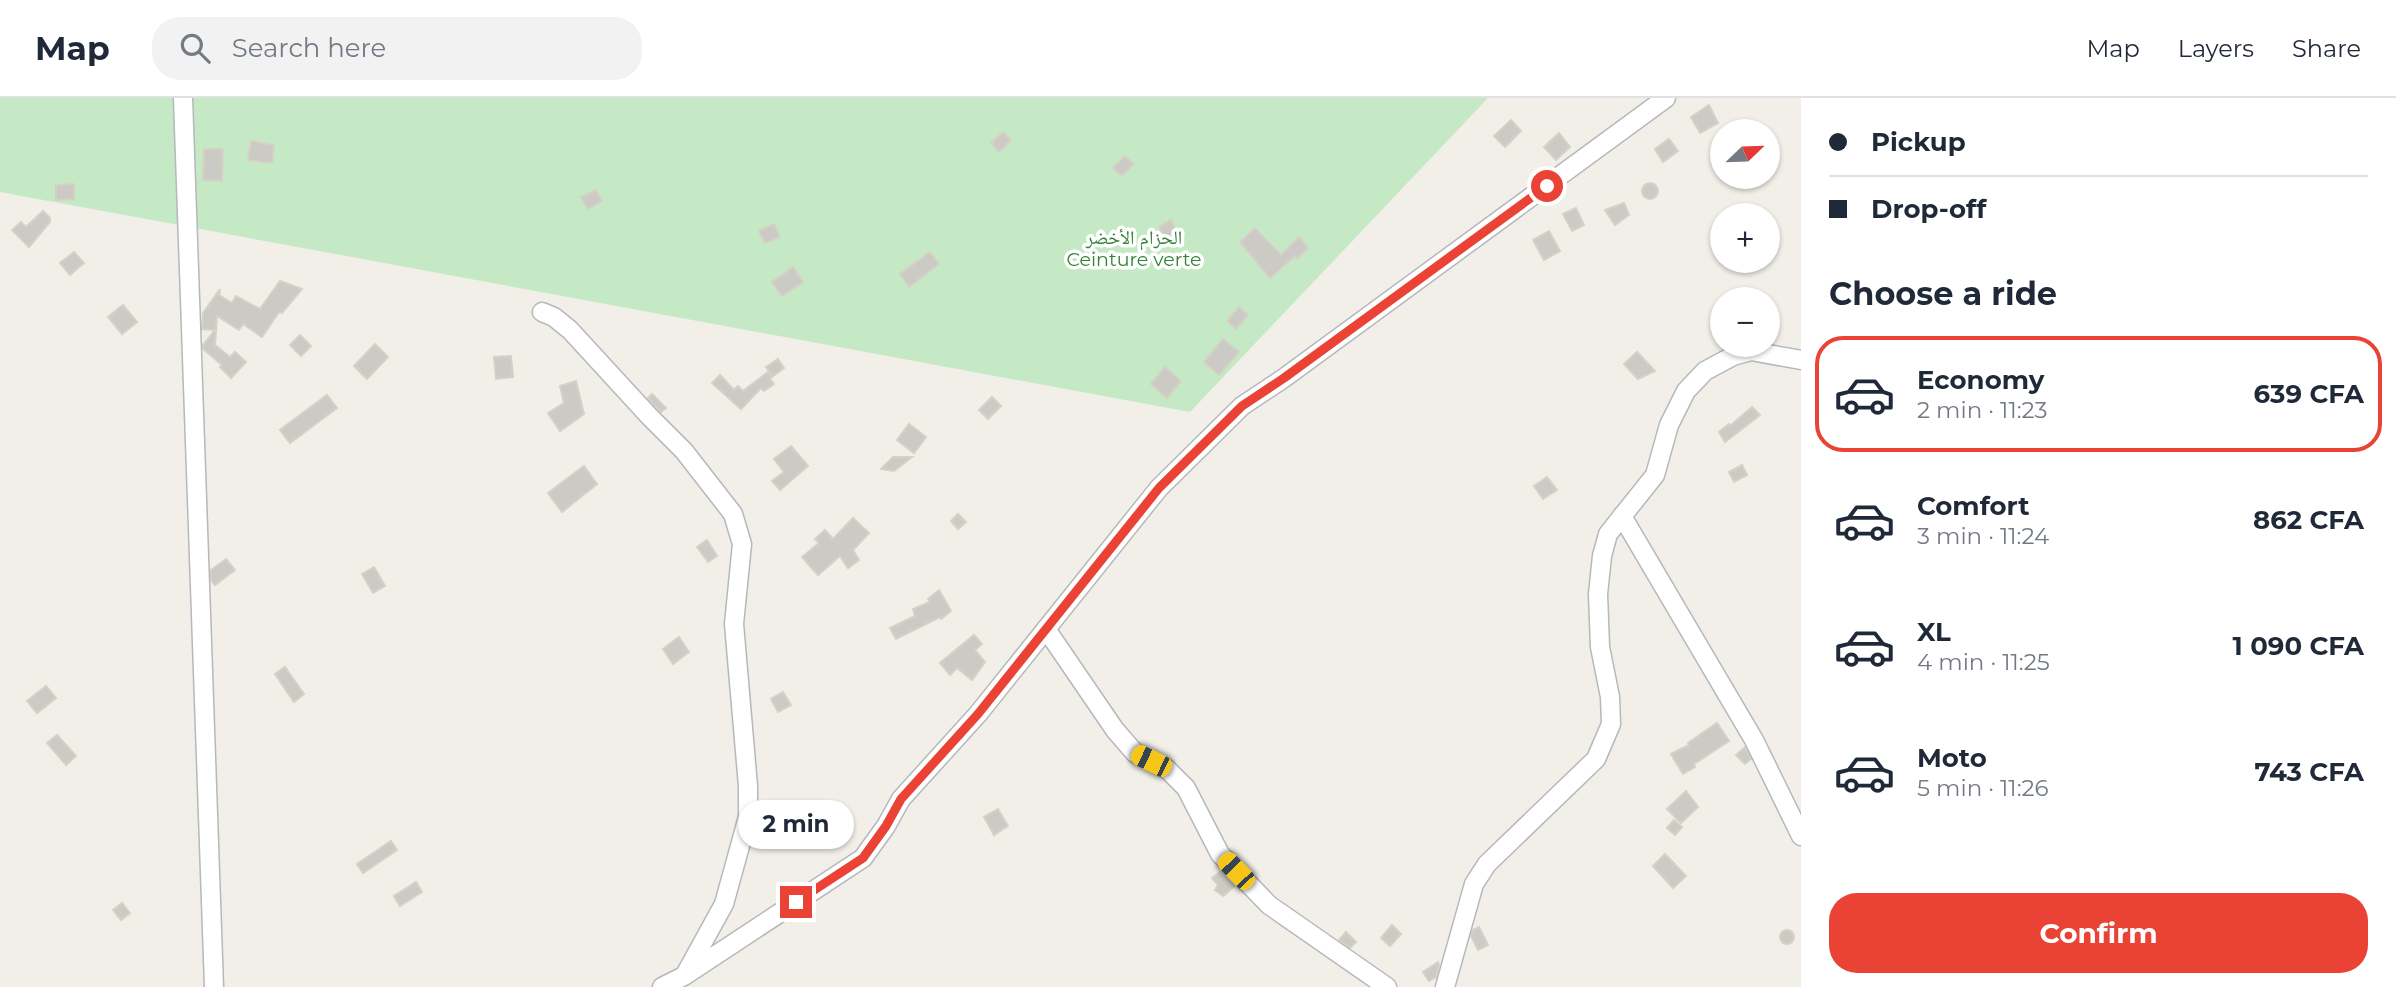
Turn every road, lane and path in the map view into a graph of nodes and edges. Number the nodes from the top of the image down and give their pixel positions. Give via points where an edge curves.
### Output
1 (183, 98) edge
2 (1666, 98) edge
3 (542, 313) dead end
4 (1801, 360) edge
5 (1622, 516) junction
6 (1046, 629) junction
7 (1801, 835) edge
8 (684, 976) junction
9 (214, 987) edge
10 (663, 987) edge
11 (1387, 987) edge
12 (1445, 987) edge

1 - 9 street
2 - 6 street via 1242,406 1159,488
3 - 8 street via 570,330 684,450 733,514 742,544 734,624 748,817 723,904
4 - 5 street via 1751,352 1706,371 1686,391 1669,425 1655,475
5 - 7 street via 1754,740
5 - 12 street via 1608,534 1598,594 1611,724 1596,759 1487,864 1474,884
6 - 8 street via 901,799 863,858
6 - 11 street via 1135,753 1167,769 1186,788 1220,854 1260,897
8 - 10 street

